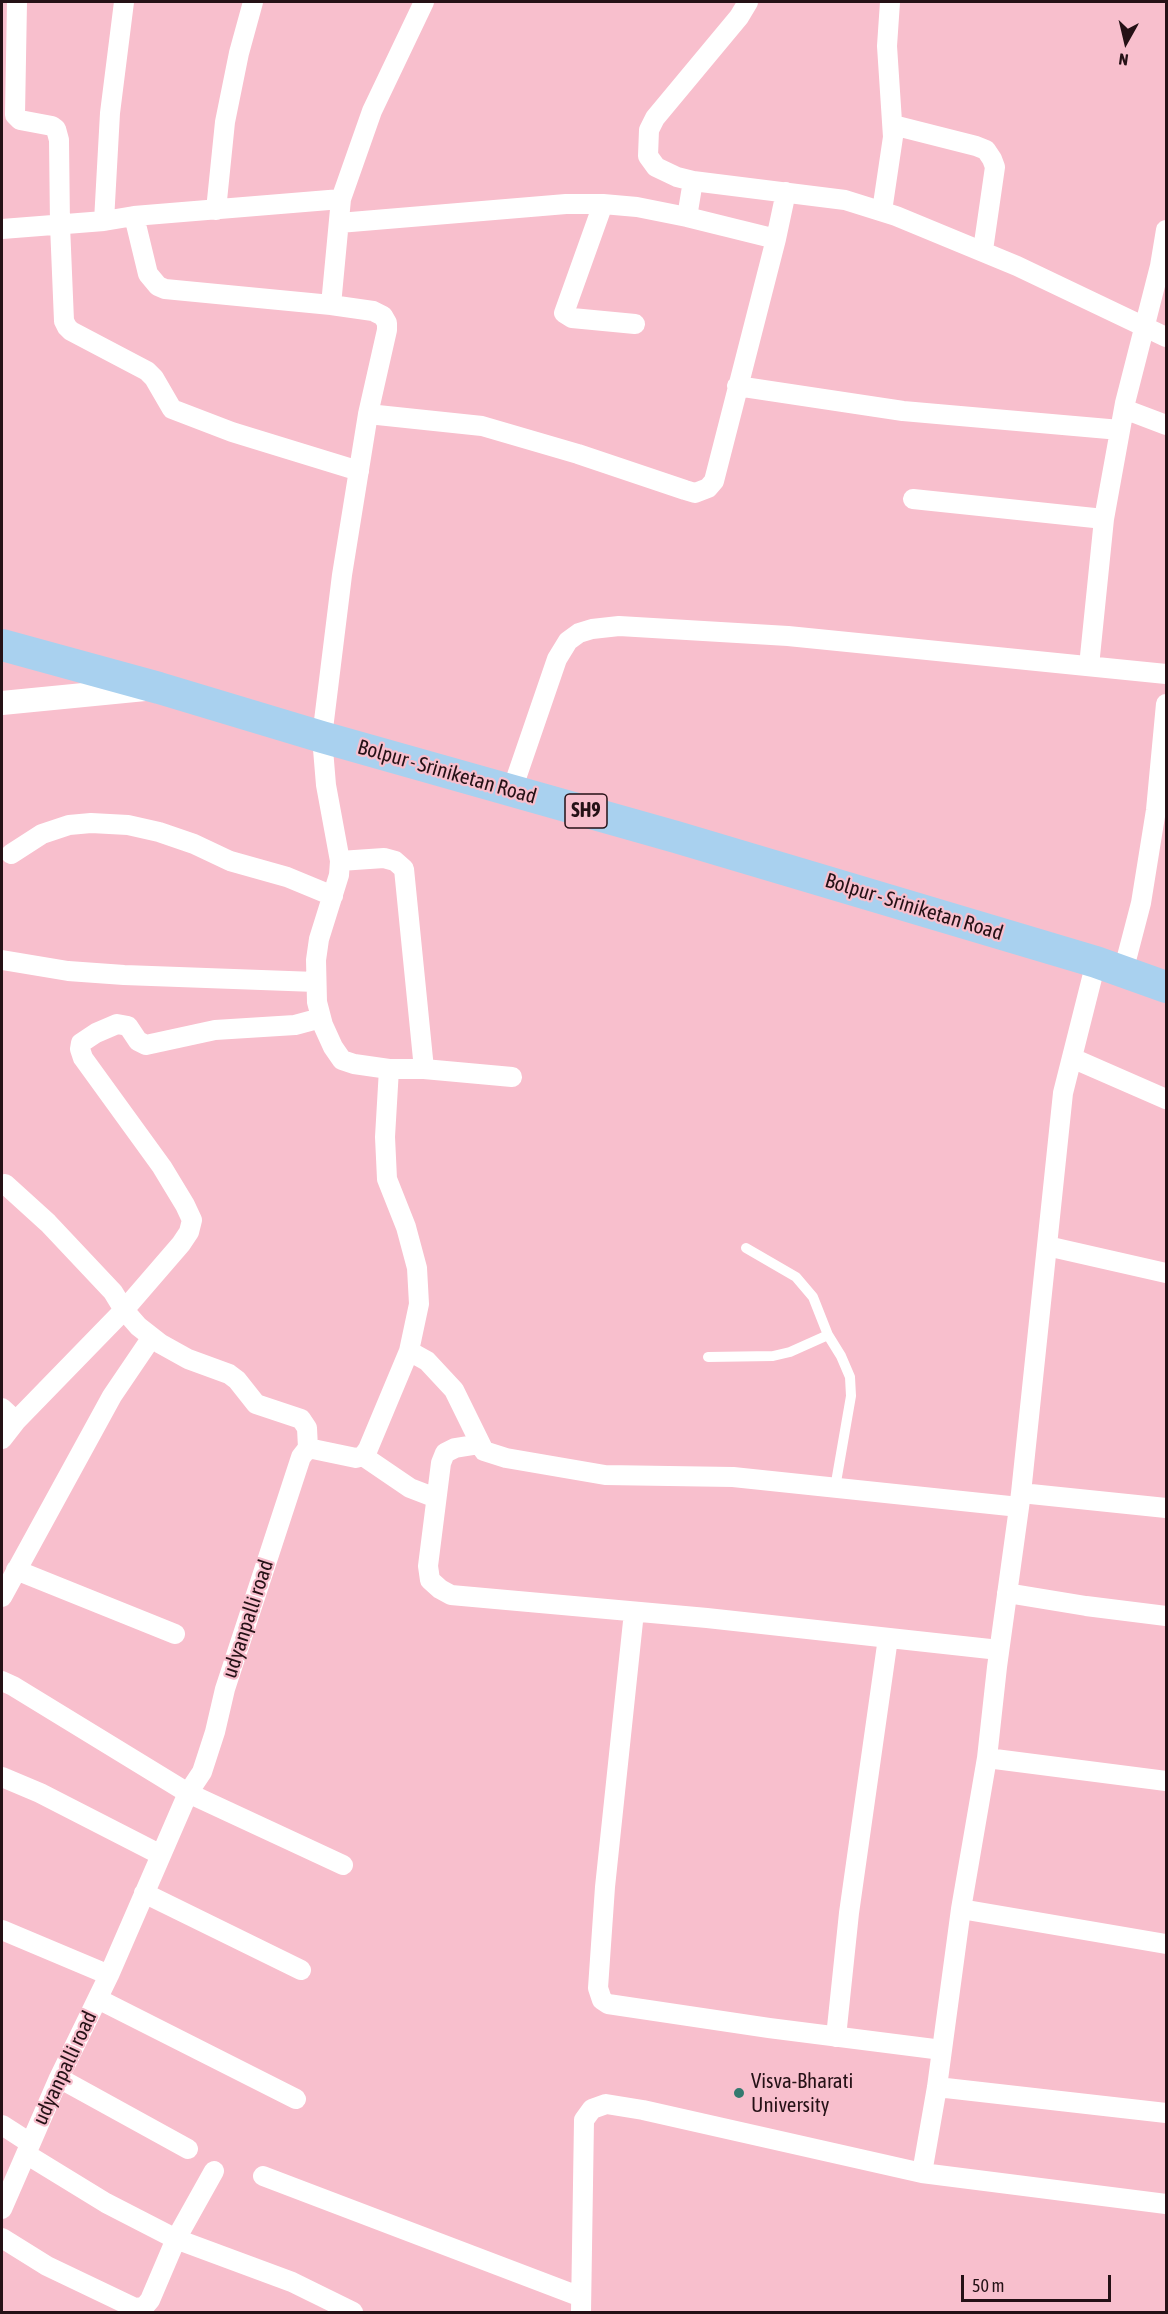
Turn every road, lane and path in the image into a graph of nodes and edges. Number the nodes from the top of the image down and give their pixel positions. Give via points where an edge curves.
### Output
1 (16, 2) edge
2 (124, 2) edge
3 (253, 2) edge
4 (424, 2) edge
5 (748, 2) edge
6 (890, 2) edge
7 (893, 125) junction
8 (693, 181) junction
9 (786, 192) junction
10 (603, 204) junction
11 (216, 210) junction
12 (340, 211) junction
13 (882, 211) junction
14 (134, 216) junction
15 (687, 217) junction
16 (104, 221) junction
17 (60, 225) junction
18 (2, 229) edge
19 (1167, 230) edge
20 (776, 239) junction
21 (982, 250) junction
22 (1163, 267) edge
23 (332, 305) junction
24 (635, 324) dead end
25 (1143, 327) junction
26 (1167, 337) edge
27 (737, 386) junction
28 (1124, 409) junction
29 (368, 414) junction
30 (1167, 425) edge
31 (1120, 430) junction
32 (359, 471) junction
33 (913, 499) dead end
34 (1104, 519) junction
35 (2, 645) edge
36 (1089, 666) junction
37 (1167, 674) edge
38 (159, 688) junction
39 (2, 703) edge
40 (1167, 704) edge
41 (322, 737) junction
42 (512, 790) junction
43 (11, 854) dead end
44 (340, 861) junction
45 (333, 896) junction
46 (2, 960) edge
47 (1110, 967) junction
48 (316, 982) junction
49 (1167, 987) edge
50 (321, 1018) junction
51 (1072, 1058) junction
52 (424, 1068) junction
53 (389, 1069) junction
54 (512, 1077) dead end
55 (1167, 1099) edge
56 (3, 1186) edge
57 (1047, 1246) junction
58 (746, 1248) dead end
59 (1167, 1273) edge
60 (124, 1310) junction
61 (828, 1335) junction
62 (152, 1337) junction
63 (409, 1351) junction
64 (708, 1357) dead end
65 (9, 1415) edge
66 (2, 1439) edge
67 (480, 1444) junction
68 (308, 1448) junction
69 (363, 1456) junction
70 (835, 1488) junction
71 (436, 1498) junction
72 (1020, 1500) junction
73 (1167, 1508) edge
74 (16, 1570) junction
75 (1007, 1593) junction
76 (2, 1597) edge
77 (634, 1612) junction
78 (1167, 1616) edge
79 (175, 1634) dead end
80 (888, 1638) junction
81 (999, 1650) junction
82 (2, 1681) edge
83 (987, 1758) junction
84 (2, 1777) edge
85 (1167, 1781) edge
86 (188, 1792) junction
87 (161, 1855) junction
88 (343, 1865) dead end
89 (144, 1893) junction
90 (961, 1909) junction
91 (2, 1930) edge
92 (1167, 1944) edge
93 (301, 1970) dead end
94 (109, 1975) junction
95 (98, 2000) junction
96 (836, 2037) junction
97 (942, 2050) junction
98 (59, 2078) junction
99 (937, 2086) junction
100 (296, 2099) dead end
101 (1167, 2113) edge
102 (2, 2125) edge
103 (28, 2148) junction
104 (188, 2149) dead end
105 (214, 2171) dead end
106 (922, 2173) junction
107 (263, 2176) dead end
108 (1167, 2204) edge
109 (2, 2209) edge
110 (2, 2238) edge
111 (176, 2239) junction
112 (581, 2305) edge
113 (352, 2313) edge

1 - 17 street via 14,110 20,120 52,126 58,133
2 - 16 street via 110,113
3 - 11 street via 225,122
4 - 12 street via 372,111
5 - 8 street via 649,130 648,156 656,167
6 - 7 street via 887,46
7 - 13 street
7 - 21 street via 986,150 995,167
8 - 9 street
8 - 15 street
9 - 13 street via 845,200
9 - 20 street
10 - 12 street
10 - 15 street
10 - 24 street via 564,313 572,318
11 - 12 street
11 - 14 street
12 - 23 street
13 - 21 street
14 - 16 street
14 - 23 street via 148,274 158,286
15 - 20 street
16 - 17 street
17 - 18 street
17 - 32 street via 64,321 70,331 147,371 172,408 232,432
19 - 22 street
20 - 27 street
21 - 25 street
22 - 25 street
23 - 29 street via 373,311 387,323
25 - 26 street
25 - 28 street
27 - 29 street via 714,481 708,488 695,492 482,426
27 - 31 street via 903,411
28 - 30 street
28 - 31 street
29 - 32 street
31 - 34 street
32 - 41 street
33 - 34 street
34 - 36 street
35 - 38 main road, Bolpur - Sriniketan Road / SH9
36 - 37 street
36 - 42 street via 788,636 619,626 592,629 568,641 557,659
38 - 39 street
38 - 41 main road, Bolpur - Sriniketan Road / SH9
40 - 47 street via 1141,903
41 - 42 main road, Bolpur - Sriniketan Road / SH9
41 - 44 street
42 - 47 main road, Bolpur - Sriniketan Road / SH9
43 - 45 street via 42,834 69,825 128,825 168,835
44 - 45 street
44 - 52 street via 384,858 404,869
45 - 48 street via 320,939
46 - 48 street via 124,975
47 - 49 main road, Bolpur - Sriniketan Road / SH9
47 - 51 street
48 - 50 street
50 - 53 street via 342,1060
50 - 60 street via 295,1024 215,1030 146,1045 138,1041 128,1026 117,1024 81,1043 83,1058 162,1167 192,1220 182,1244
51 - 55 street
51 - 57 street via 1063,1093
52 - 53 street
52 - 54 street
53 - 63 street via 387,1179 417,1268 419,1304
56 - 60 street via 48,1223 113,1292
57 - 59 street
57 - 72 street
58 - 61 lane via 796,1276 813,1297
60 - 62 street
60 - 65 street
61 - 64 lane via 773,1356
61 - 70 lane via 850,1377 851,1396
62 - 68 street via 188,1359 229,1374 256,1404 301,1419 308,1428
62 - 74 street via 112,1396
63 - 67 street via 427,1361 454,1390
63 - 69 street
65 - 66 street
67 - 70 street via 484,1451 506,1458 605,1475 733,1477
67 - 71 street via 445,1453
68 - 69 street
68 - 86 street, udyanpalli road via 239,1645 202,1772
69 - 71 street via 410,1488
70 - 72 street
71 - 77 street via 428,1566 430,1580 440,1589 451,1595
72 - 73 street
72 - 75 street
74 - 76 street
74 - 79 street
75 - 78 street
75 - 81 street
77 - 80 street
77 - 96 street via 605,1887 598,1988 602,2000 608,2004
80 - 81 street
80 - 96 street via 849,1913
81 - 83 street
82 - 86 street
83 - 85 street
83 - 90 street
84 - 87 street
86 - 87 street, udyanpalli road
86 - 88 street
87 - 89 street, udyanpalli road
89 - 93 street
89 - 94 street, udyanpalli road
90 - 92 street
90 - 97 street
91 - 94 street
94 - 95 street, udyanpalli road
95 - 98 street, udyanpalli road
95 - 100 street
96 - 97 street
97 - 99 street
98 - 103 street, udyanpalli road
98 - 104 street
99 - 101 street
99 - 106 street
102 - 103 street
103 - 109 street, udyanpalli road
103 - 111 street via 106,2203
105 - 111 street
106 - 108 street
106 - 112 street via 642,2110 606,2104 592,2109 584,2120
107 - 112 street
110 - 111 street via 47,2266 135,2308 144,2307 150,2300
111 - 113 street via 292,2282

